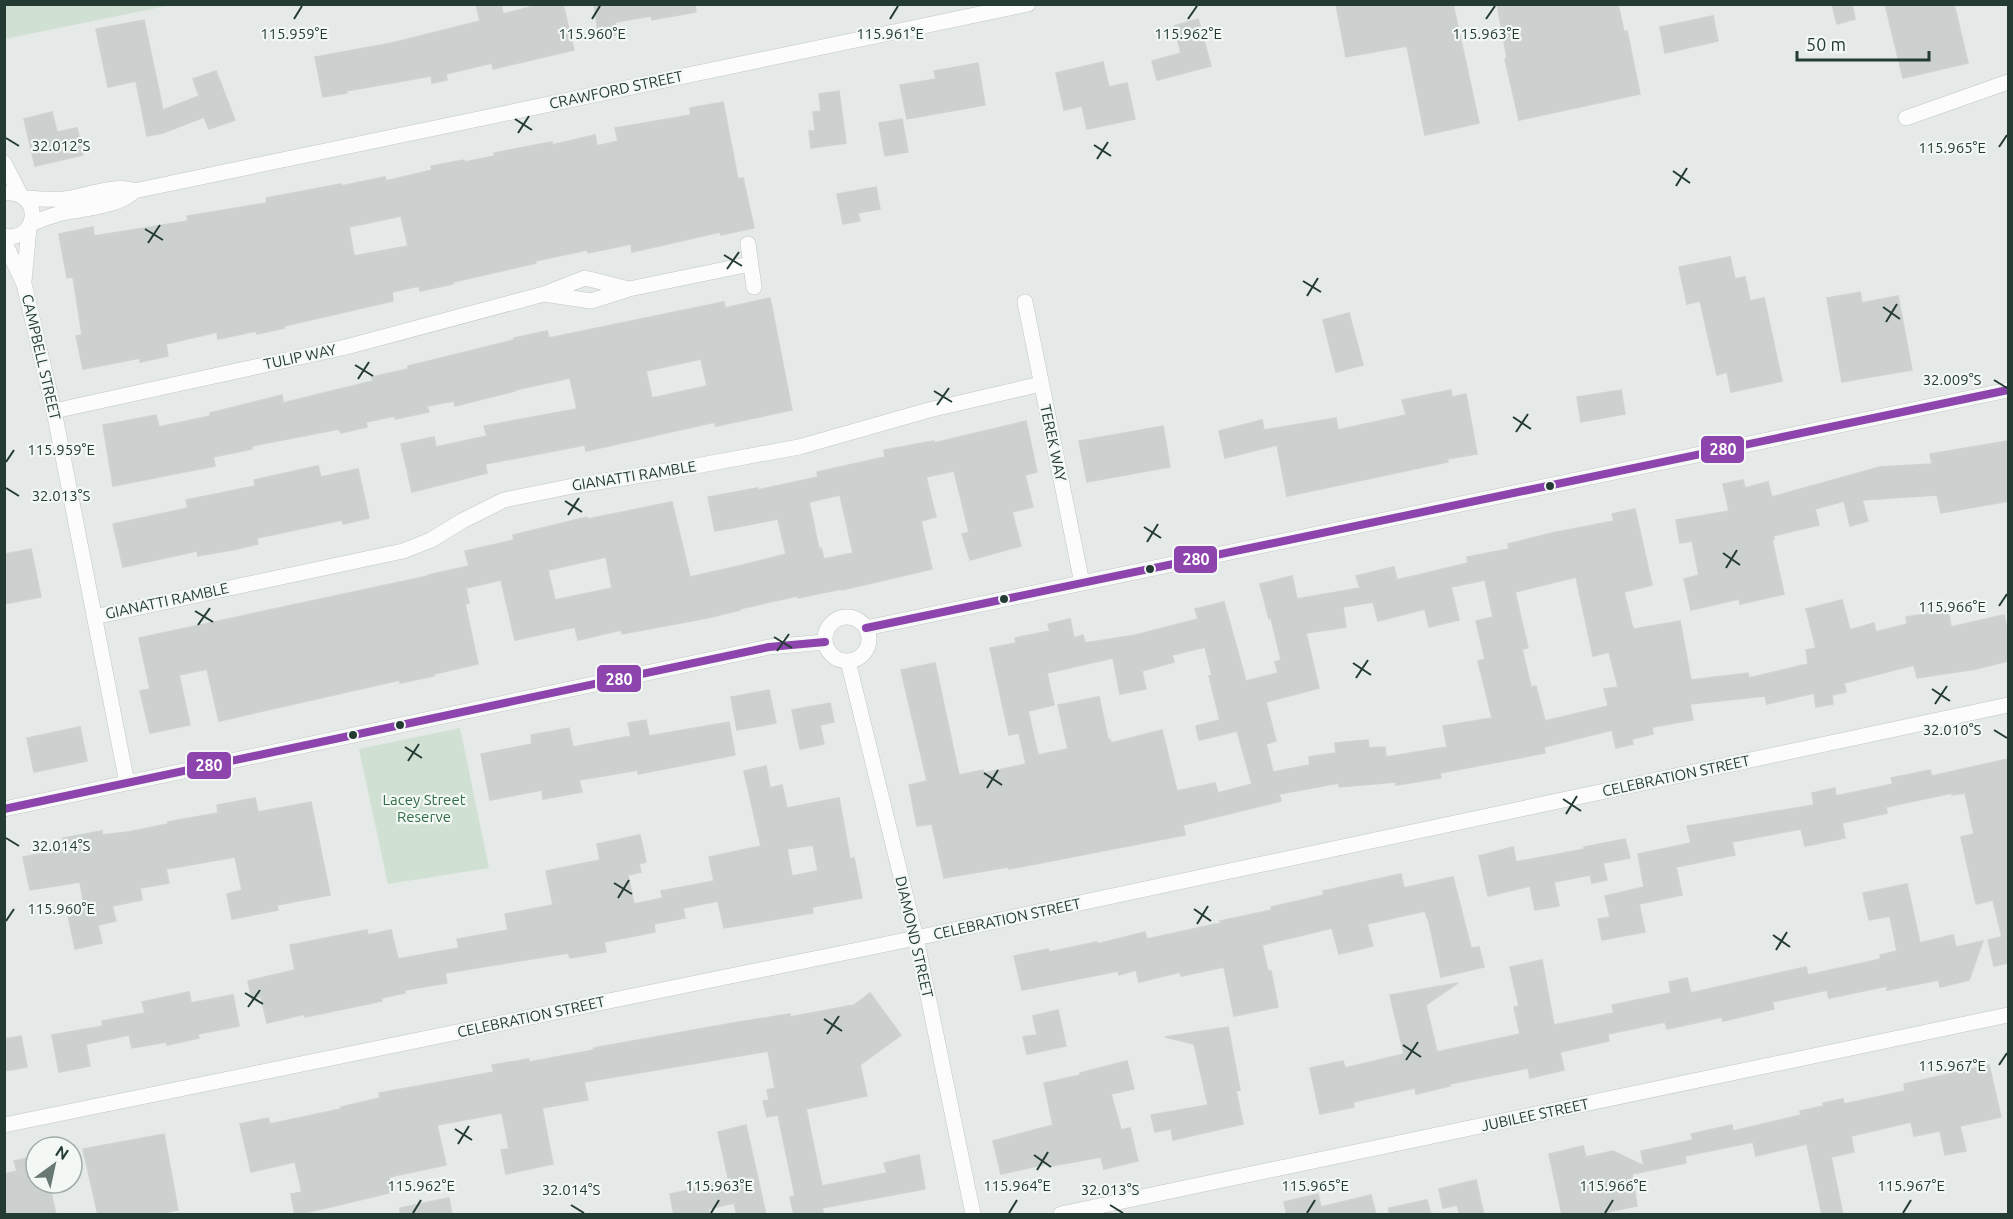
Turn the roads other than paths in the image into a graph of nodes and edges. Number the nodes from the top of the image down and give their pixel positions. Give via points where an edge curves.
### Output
1 (1028, 4) edge
2 (2008, 82) edge
3 (1906, 118) dead end
4 (4, 163) edge
5 (134, 191) junction
6 (4, 193) edge
7 (23, 196) junction
8 (30, 226) junction
9 (4, 236) edge
10 (4, 241) edge
11 (748, 244) dead end
12 (750, 264) junction
13 (24, 284) junction
14 (754, 287) dead end
15 (629, 289) junction
16 (544, 294) junction
17 (1025, 302) dead end
18 (1041, 384) junction
19 (2008, 390) edge
20 (54, 411) junction
21 (1083, 583) junction
22 (93, 617) junction
23 (866, 628) junction
24 (825, 642) junction
25 (848, 661) junction
26 (2008, 705) edge
27 (127, 783) junction
28 (4, 808) edge
29 (916, 938) junction
30 (2008, 1015) edge
31 (4, 1125) edge
32 (973, 1215) edge
33 (1061, 1215) edge

1 - 5 street, CRAWFORD STREET
2 - 3 street
4 - 7 street
5 - 7 street, CRAWFORD STREET via 128,188 63,199
5 - 8 street, CRAWFORD STREET via 119,200 58,214
6 - 7 street, CRAWFORD STREET
7 - 8 street, CAMPBELL STREET via 33,211
8 - 9 street, CRAWFORD STREET via 16,236
8 - 13 street, CAMPBELL STREET
10 - 13 street, CAMPBELL STREET
11 - 12 street
12 - 14 street
12 - 15 street, TULIP WAY
13 - 20 street, CAMPBELL STREET
15 - 16 street, TULIP WAY via 591,301
15 - 16 street, TULIP WAY via 585,278
16 - 20 street, TULIP WAY via 346,347
17 - 18 street, TEREK WAY
18 - 21 street, TEREK WAY
18 - 22 street, GIANATTI RAMBLE via 928,410 799,447 504,500 403,551
19 - 21 street
20 - 22 street, CAMPBELL STREET
21 - 23 street
22 - 27 street, CAMPBELL STREET
23 - 24 street via 846,616 827,628
23 - 25 street via 868,644 863,654
24 - 25 street via 828,651
24 - 27 street via 769,647
25 - 29 street, DIAMOND STREET
26 - 29 street, CELEBRATION STREET
27 - 28 street
29 - 31 street, CELEBRATION STREET
29 - 32 street, DIAMOND STREET
30 - 33 street, JUBILEE STREET

